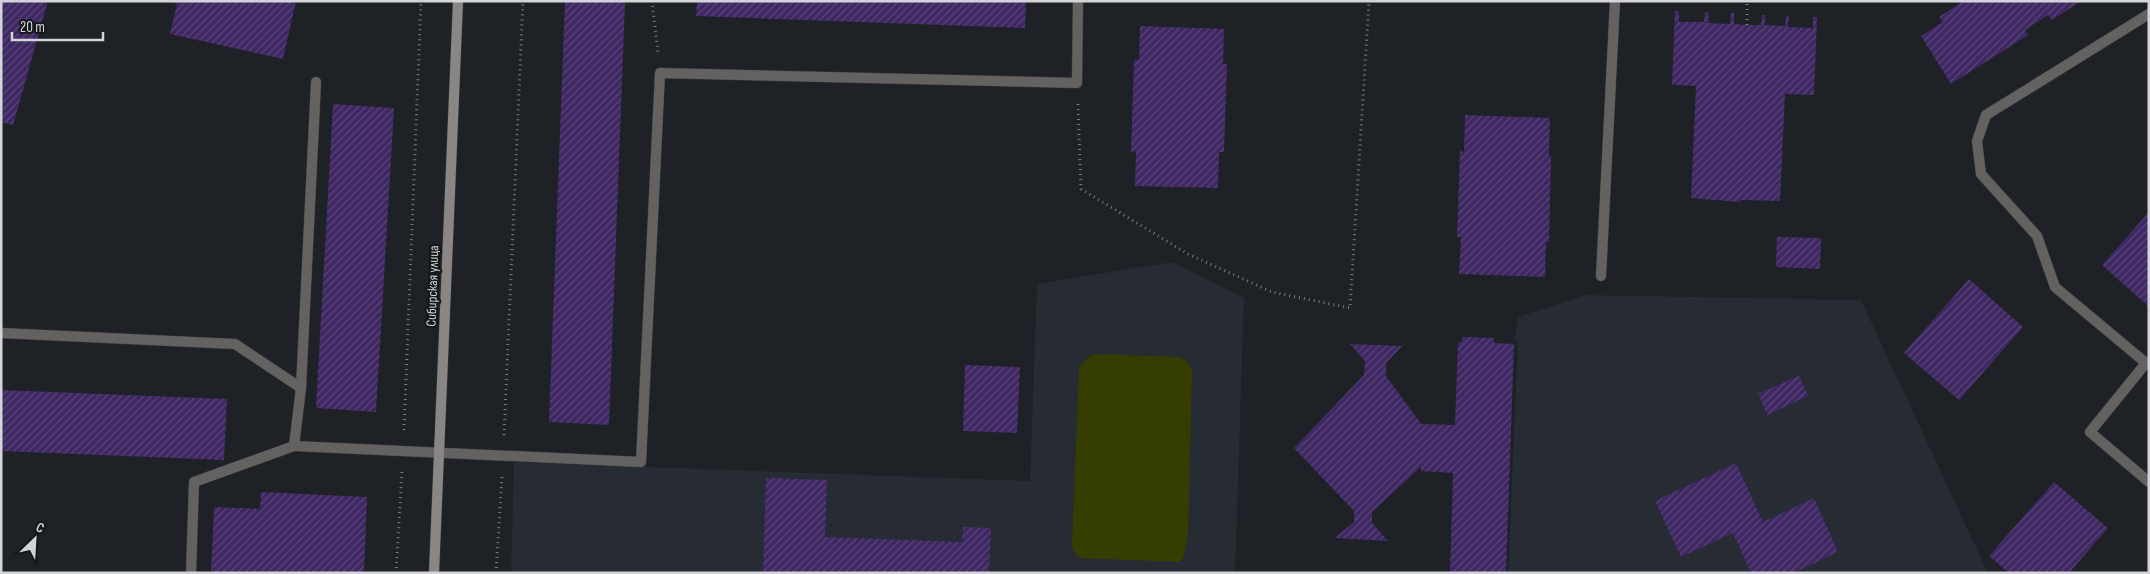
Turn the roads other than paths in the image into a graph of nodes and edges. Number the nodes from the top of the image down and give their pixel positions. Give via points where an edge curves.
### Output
1 (458, 1) edge
2 (1078, 1) edge
3 (1616, 1) edge
4 (2149, 14) edge
5 (316, 82) dead end
6 (1602, 276) dead end
7 (1, 332) edge
8 (301, 388) junction
9 (294, 446) junction
10 (440, 453) junction
11 (2149, 482) edge
12 (191, 573) edge
13 (434, 573) edge

1 - 10 main road, Сибирская улица
2 - 10 lane via 1077,83 660,73 642,462
3 - 6 lane
4 - 11 lane via 1986,115 1977,141 1981,174 2037,236 2056,287 2146,363 2090,432
5 - 8 lane
7 - 8 lane via 235,344
8 - 9 lane
9 - 10 lane
9 - 12 lane via 194,482
10 - 13 main road, Сибирская улица

